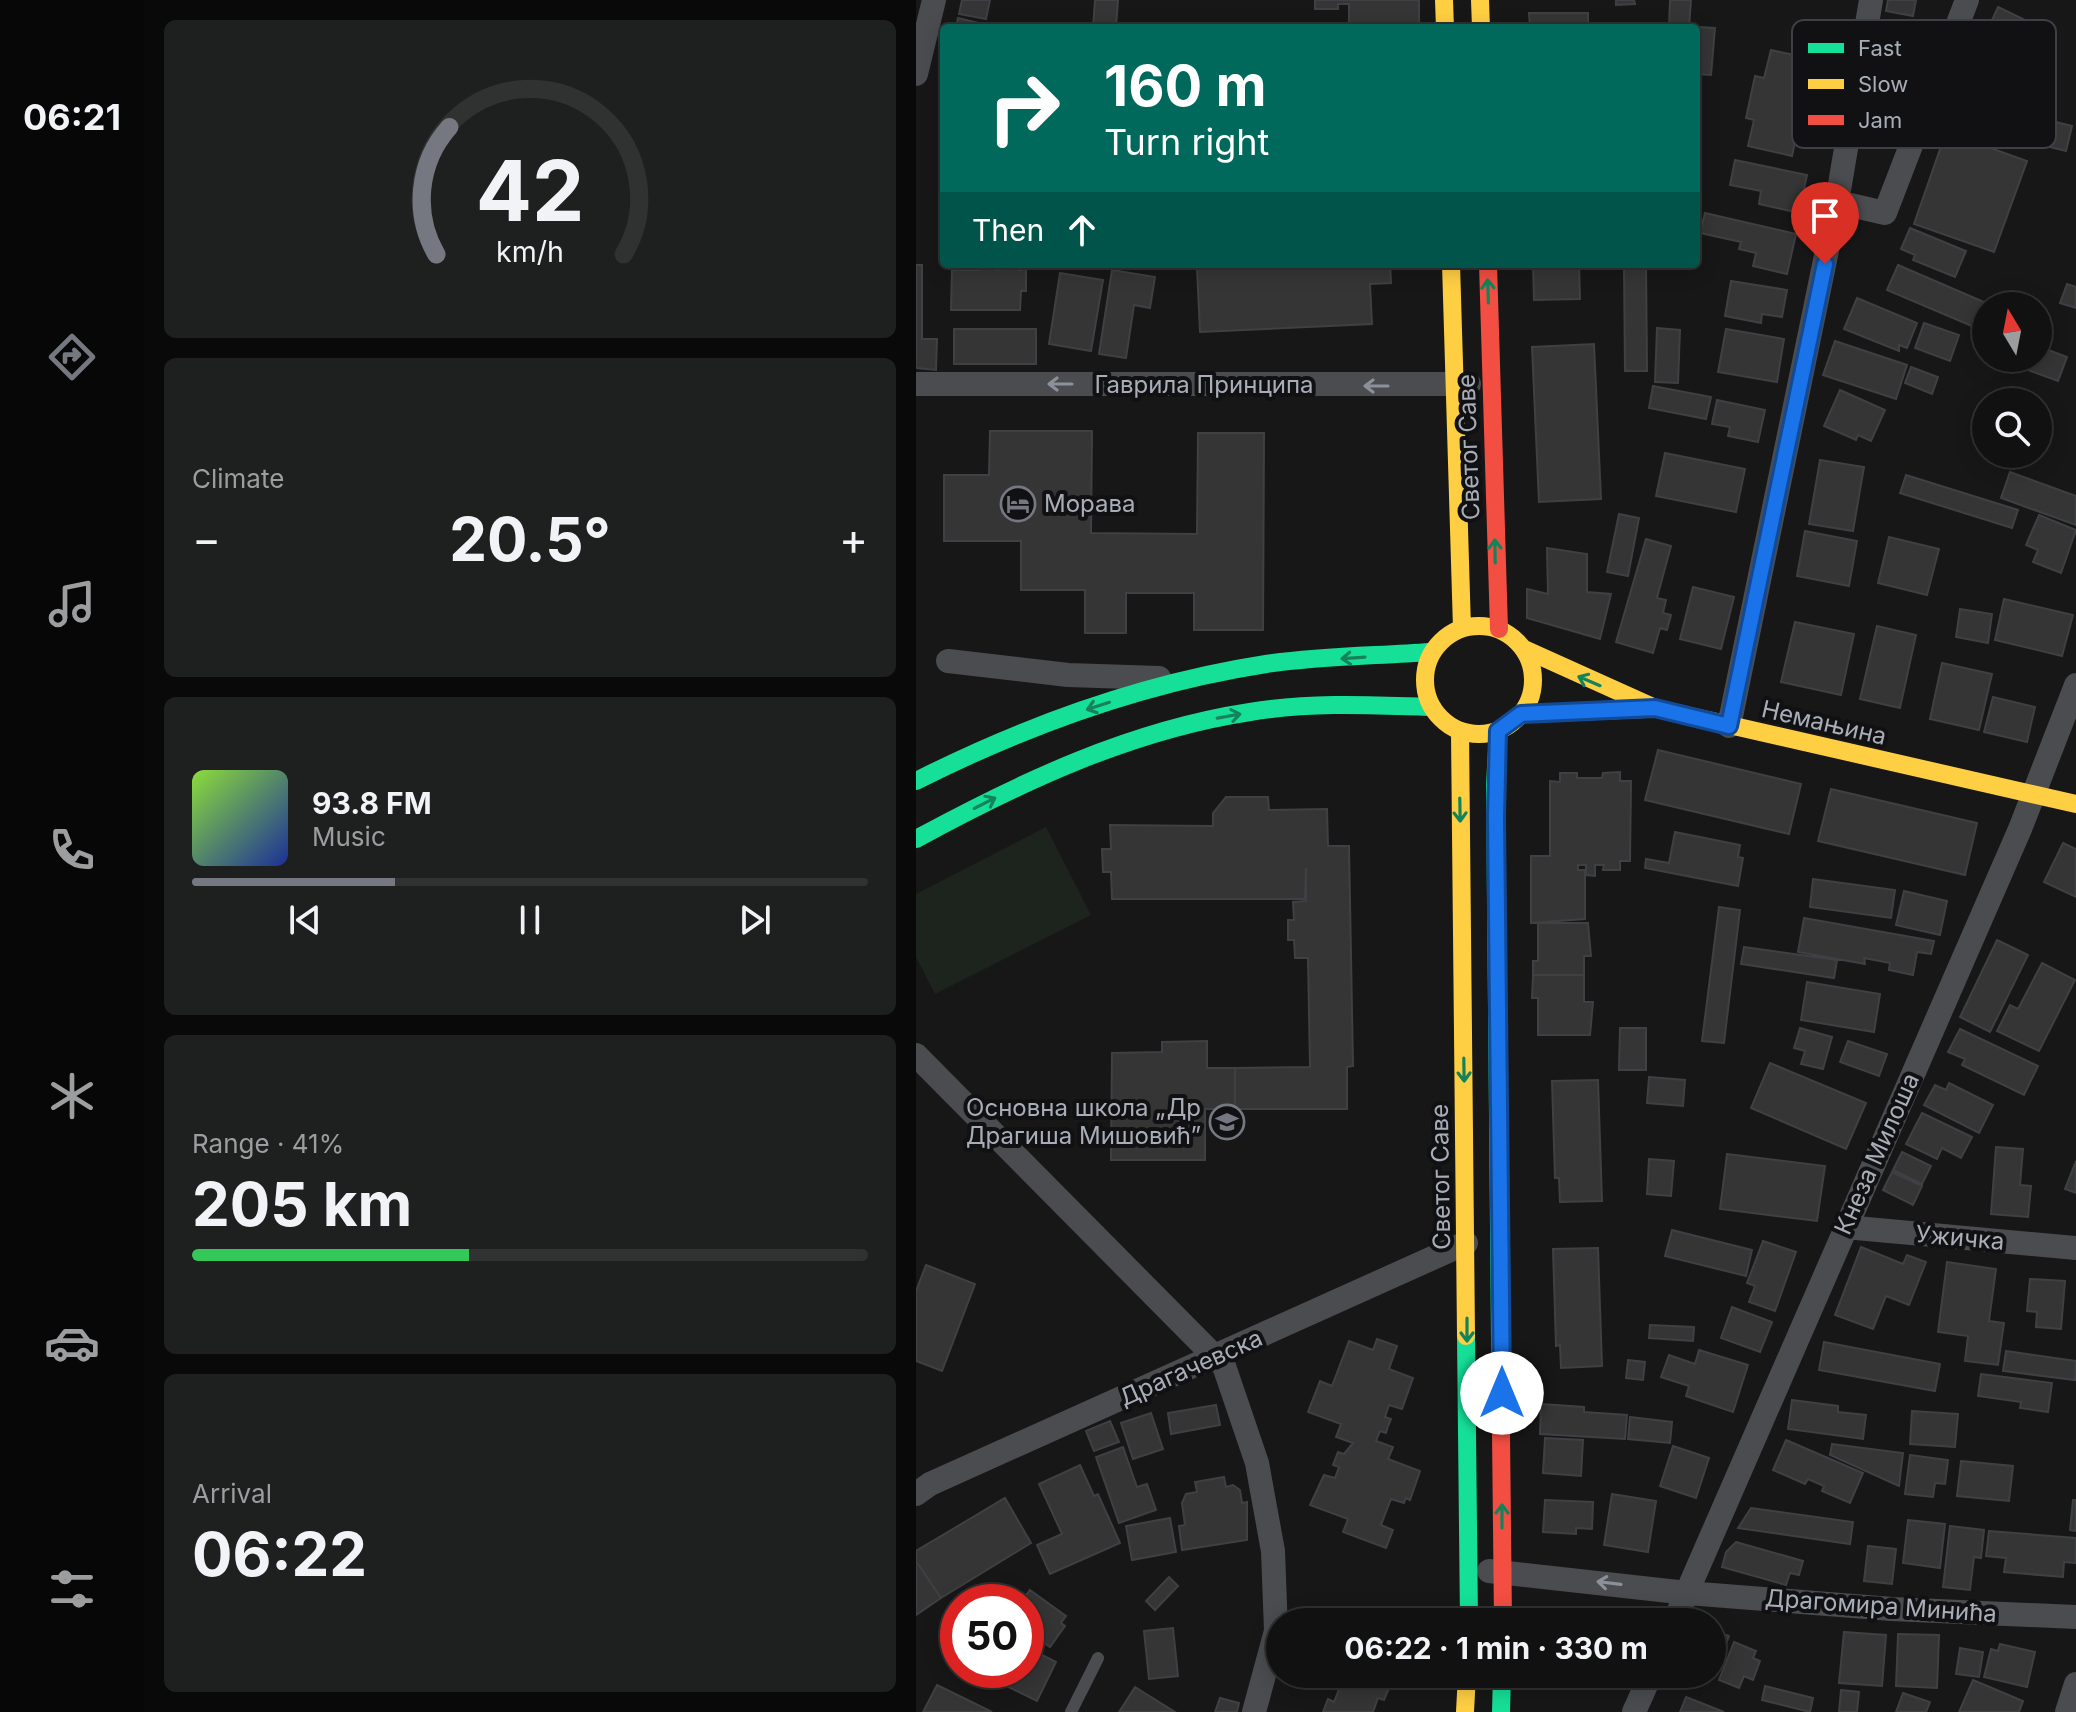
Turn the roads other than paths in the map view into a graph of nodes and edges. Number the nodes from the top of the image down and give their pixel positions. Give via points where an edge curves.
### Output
1 (934, 0) edge
2 (1444, 0) edge
3 (1480, 0) edge
4 (1871, 0) edge
5 (1967, 0) edge
6 (1868, 20) edge
7 (1959, 20) edge
8 (1445, 24) edge
9 (1481, 24) edge
10 (916, 74) edge
11 (1846, 148) edge
12 (1910, 148) edge
13 (1837, 202) junction
14 (1451, 268) edge
15 (1488, 268) edge
16 (1491, 382) junction
17 (916, 384) edge
18 (1454, 386) junction
19 (1462, 628) junction
20 (1499, 629) junction
21 (1524, 649) junction
22 (1430, 652) junction
23 (948, 661) dead end
24 (1189, 679) junction
25 (2076, 685) edge
26 (1432, 707) junction
27 (1655, 708) junction
28 (1521, 714) junction
29 (1729, 726) junction
30 (1498, 731) junction
31 (1460, 732) junction
32 (916, 781) edge
33 (2033, 795) junction
34 (2076, 804) edge
35 (916, 839) edge
36 (916, 1055) edge
37 (1845, 1227) junction
38 (1466, 1243) junction
39 (2076, 1248) edge
40 (1217, 1357) junction
41 (916, 1494) edge
42 (1503, 1571) junction
43 (1469, 1572) junction
44 (1687, 1593) junction
45 (1469, 1608) edge
46 (1503, 1608) edge
47 (1680, 1608) edge
48 (2076, 1617) edge
49 (1098, 1658) dead end
50 (2076, 1684) edge
51 (1466, 1688) edge
52 (1502, 1688) edge
53 (1645, 1688) edge
54 (1071, 1712) edge
55 (1254, 1712) edge
56 (1465, 1712) edge
57 (1501, 1712) edge
58 (1634, 1712) edge
59 (2067, 1712) edge

1 - 10 street
2 - 8 main road
3 - 9 main road
4 - 6 street
5 - 7 street
11 - 13 street
12 - 13 street via 1885,213
13 - 29 street
14 - 18 main road, Светог Саве
16 -> 15 main road, Светог Саве
16 - 18 street, Гаврила Принципа
20 -> 16 main road, Светог Саве
18 -> 17 street, Гаврила Принципа
18 - 19 main road, Светог Саве
19 - 20 main road
19 - 22 main road
20 - 21 main road
27 -> 21 main road, Немањина
21 - 28 main road via 1534,682
22 -> 24 main road via 1268,664
22 - 26 main road via 1424,678
23 - 24 street via 1068,675
24 -> 32 main road via 1055,720
25 - 33 street, Кнеза Милоша
26 - 31 main road
35 -> 26 main road via 1028,782 1143,736 1229,715 1314,706
27 - 28 main road
27 - 29 main road, Немањина
28 - 30 main road
29 - 33 main road, Немањина
30 - 31 main road
42 -> 30 main road
31 -> 38 main road, Светог Саве
33 - 34 main road, Немањина
33 - 37 street, Кнеза Милоша
36 - 40 street
37 - 39 street, Ужичка
37 - 44 street, Кнеза Милоша
38 - 40 street, Драгачевска
38 -> 43 main road, Светог Саве
40 - 41 street, Драгачевска
40 - 55 street via 1257,1463 1273,1551 1276,1631
42 - 43 street, Драгомира Минића
44 -> 42 street, Драгомира Минића
42 - 46 main road
43 - 45 main road, Светог Саве
44 - 47 street, Кнеза Милоша
44 - 48 street, Драгомира Минића
49 - 54 lane
50 - 59 street
51 - 56 main road
52 - 57 main road
53 - 58 street

